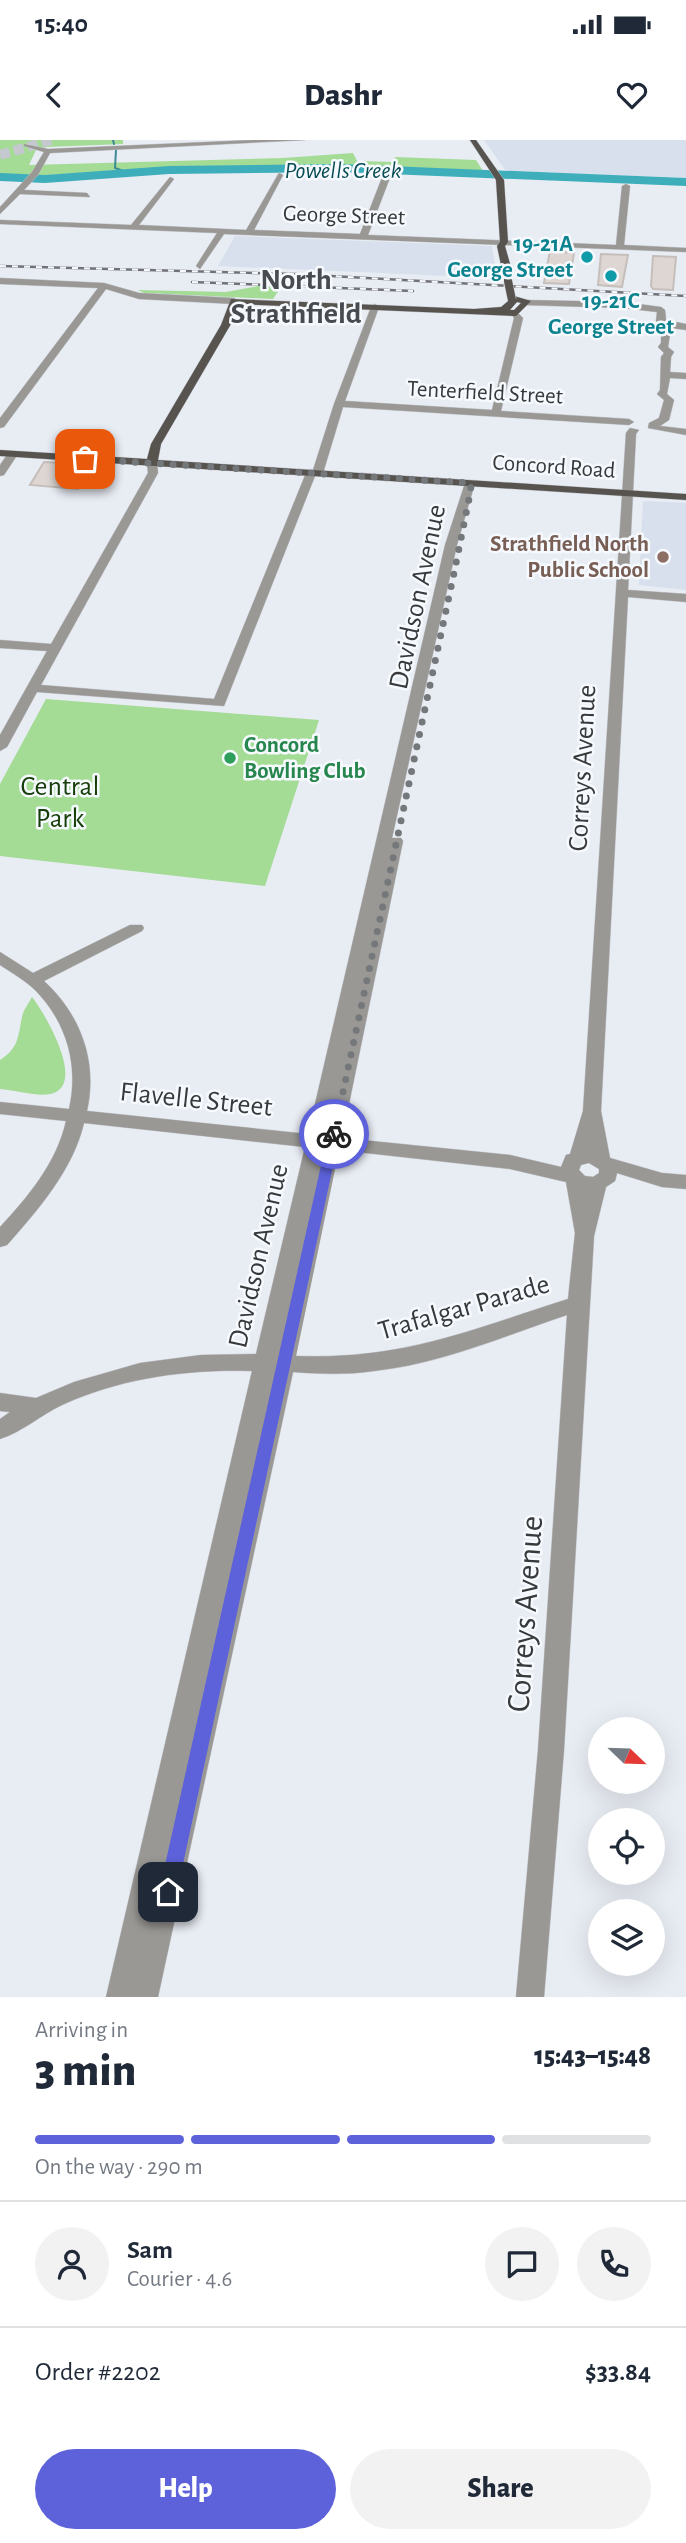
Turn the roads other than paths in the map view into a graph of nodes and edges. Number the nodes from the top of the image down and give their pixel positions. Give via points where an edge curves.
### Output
1 (302, 140) edge
2 (473, 140) edge
3 (26, 145) dead end
4 (48, 151) junction
5 (279, 175) dead end
6 (387, 175) dead end
7 (170, 179) dead end
8 (626, 186) dead end
9 (18, 192) junction
10 (87, 195) dead end
11 (0, 212) edge
12 (0, 222) edge
13 (134, 227) junction
14 (222, 231) junction
15 (249, 232) junction
16 (363, 236) junction
17 (504, 242) junction
18 (620, 247) junction
19 (686, 250) edge
20 (200, 266) dead end
21 (0, 281) edge
22 (104, 286) junction
23 (521, 300) junction
24 (237, 303) junction
25 (375, 307) junction
26 (510, 315) junction
27 (666, 325) junction
28 (686, 326) edge
29 (665, 374) junction
30 (686, 376) edge
31 (339, 404) junction
32 (496, 413) junction
33 (0, 425) edge
34 (631, 426) junction
35 (653, 427) junction
36 (686, 432) edge
37 (0, 453) edge
38 (13, 454) junction
39 (152, 463) junction
40 (0, 473) edge
41 (315, 473) junction
42 (470, 483) junction
43 (628, 493) junction
44 (686, 497) edge
45 (623, 593) junction
46 (686, 598) edge
47 (0, 644) edge
48 (55, 648) junction
49 (32, 688) junction
50 (1, 744) edge
51 (136, 928) dead end
52 (0, 957) edge
53 (35, 979) junction
54 (0, 1108) edge
55 (592, 1111) junction
56 (79, 1116) junction
57 (323, 1142) junction
58 (574, 1169) junction
59 (602, 1172) junction
60 (686, 1182) edge
61 (584, 1236) junction
62 (0, 1240) edge
63 (578, 1304) junction
64 (275, 1364) junction
65 (0, 1402) edge
66 (38, 1407) junction
67 (0, 1430) edge
68 (120, 1997) edge
69 (144, 1997) edge
70 (530, 1997) edge

1 - 4 street
2 - 17 main road via 497,174
3 - 4 street
4 - 9 street
5 - 15 street
6 - 16 street
7 - 13 street
8 - 18 street
9 - 10 street
9 - 11 street
12 - 13 street, George Street
13 - 14 street, George Street
14 - 15 street, George Street
14 - 20 street
15 - 16 street, George Street
16 - 17 street, George Street
17 - 18 street, George Street
17 - 23 main road, bridge via 511,246 511,278
18 - 19 street, George Street
21 - 22 street
22 - 24 street via 139,296
22 - 33 street
23 - 26 main road via 512,305
23 - 27 street via 659,309
24 - 25 main road
24 - 39 main road via 156,444
25 - 26 main road
25 - 31 street
26 - 32 street
27 - 28 street
27 - 29 street via 663,347 669,352
29 - 30 street
29 - 35 street via 662,394 669,400 664,420
31 - 32 street, Tenterfield Street
31 - 41 street
32 - 34 street, Tenterfield Street
34 - 35 street, Tenterfield Street
34 - 43 street, Correys Avenue
35 - 36 street, Tenterfield Street
37 - 38 main road, Concord Road
38 - 39 main road, Concord Road
38 - 40 street
39 - 41 main road, Concord Road
39 - 48 street via 153,473
41 - 42 main road, Concord Road
41 - 49 street via 219,703
42 - 43 main road, Concord Road
42 - 57 street, Davidson Avenue via 451,586
43 - 44 main road, Concord Road
43 - 45 street, Correys Avenue
45 - 46 street
45 - 55 street, Correys Avenue
47 - 48 street
48 - 49 street
49 - 50 street
51 - 53 street
52 - 53 street
53 - 56 street via 66,1018 81,1052
54 - 56 street, Flavelle Street
55 - 58 street, Correys Avenue
55 - 59 street, Correys Avenue
56 - 57 street, Flavelle Street
56 - 62 street via 61,1162
57 - 58 street, Flavelle Street
57 - 64 street, Davidson Avenue
58 - 59 street via 589,1156
58 - 59 street via 586,1185
58 - 61 street, Correys Avenue
59 - 60 street via 628,1182
59 - 61 street, Correys Avenue
61 - 63 street, Correys Avenue
63 - 64 street, Trafalgar Parade via 420,1354 344,1365
63 - 70 street, Correys Avenue via 551,1750
64 - 66 street, Trafalgar Parade via 178,1364 139,1370
64 - 68 street, Davidson Avenue
64 - 69 street, Davidson Avenue
65 - 66 street
66 - 67 street, Trafalgar Parade

